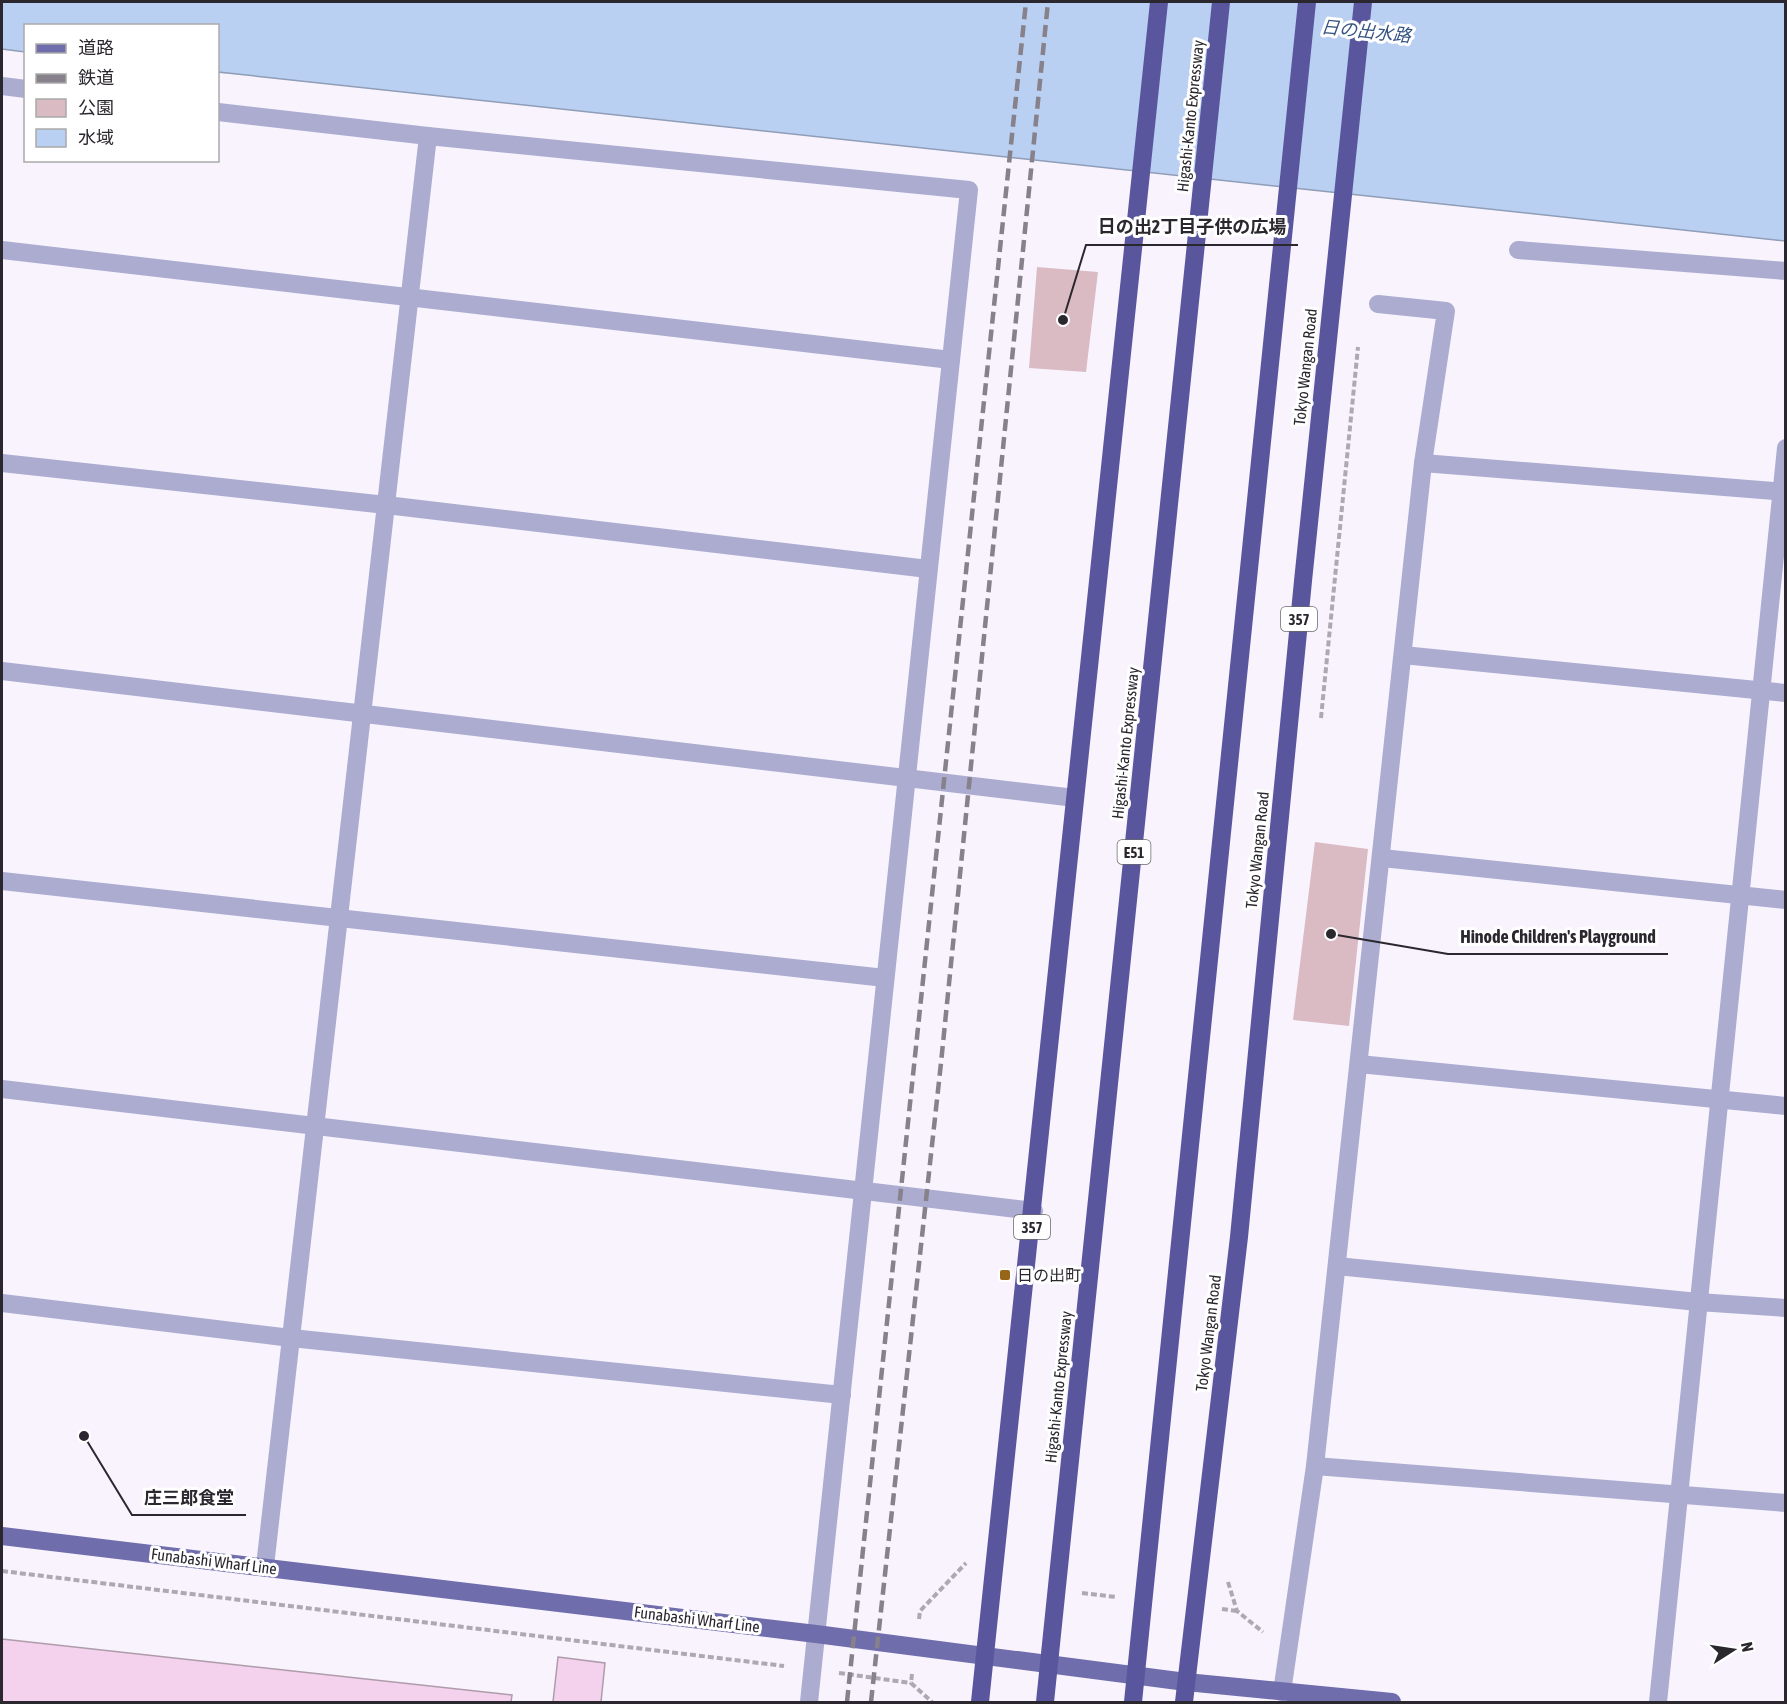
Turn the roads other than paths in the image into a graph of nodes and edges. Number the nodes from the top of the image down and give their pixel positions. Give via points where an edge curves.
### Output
1 (1159, 2) edge
2 (1221, 2) edge
3 (1307, 2) edge
4 (1363, 2) edge
5 (2, 86) edge
6 (24, 89) edge
7 (219, 112) edge
8 (428, 136) junction
9 (2, 250) edge
10 (1518, 250) dead end
11 (1785, 271) edge
12 (409, 298) junction
13 (1378, 304) dead end
14 (951, 360) junction
15 (1785, 448) edge
16 (2, 463) edge
17 (1423, 463) junction
18 (1783, 492) edge
19 (386, 505) junction
20 (928, 569) junction
21 (1403, 655) junction
22 (2, 671) edge
23 (1761, 690) junction
24 (1785, 693) edge
25 (362, 714) junction
26 (906, 778) junction
27 (1075, 798) junction
28 (1382, 858) junction
29 (2, 881) edge
30 (1740, 896) junction
31 (1785, 900) edge
32 (338, 918) junction
33 (885, 978) junction
34 (1359, 1064) junction
35 (2, 1089) edge
36 (1719, 1100) junction
37 (1785, 1106) edge
38 (315, 1128) junction
39 (864, 1192) junction
40 (1034, 1211) junction
41 (1337, 1266) junction
42 (1698, 1302) junction
43 (2, 1303) edge
44 (1785, 1308) edge
45 (291, 1338) junction
46 (842, 1395) junction
47 (1315, 1466) junction
48 (1679, 1493) junction
49 (1785, 1503) edge
50 (2, 1536) edge
51 (264, 1566) junction
52 (816, 1634) junction
53 (985, 1655) junction
54 (1186, 1682) junction
55 (1282, 1692) junction
56 (809, 1702) edge
57 (980, 1702) edge
58 (1045, 1702) edge
59 (1133, 1702) edge
60 (1184, 1702) edge
61 (1392, 1702) edge
62 (1658, 1702) edge

1 - 27 highway, 357
2 - 58 highway, Higashi-Kanto Expressway / E51
3 - 59 highway
4 - 54 highway, Tokyo Wangan Road / 357 via 1239,1237
5 - 6 street
7 - 8 street
8 - 12 street
8 - 14 street via 969,190
9 - 12 street
10 - 11 street
12 - 14 street
12 - 19 street
13 - 17 street via 1446,311
14 - 20 street
15 - 18 street
16 - 19 street
17 - 18 street
17 - 21 street
18 - 23 street
19 - 20 street
19 - 25 street
20 - 26 street
21 - 23 street
21 - 28 street
22 - 25 street
23 - 24 street
23 - 30 street
25 - 26 street
25 - 32 street
26 - 27 street
26 - 33 street
27 - 40 highway, 357
28 - 30 street
28 - 34 street
29 - 32 street
30 - 31 street
30 - 36 street
32 - 33 street
32 - 38 street
33 - 39 street
34 - 36 street
34 - 41 street
35 - 38 street
36 - 37 street
36 - 42 street
38 - 39 street
38 - 45 street
39 - 40 street
39 - 46 street
40 - 53 highway, 357
41 - 42 street
41 - 47 street
42 - 44 street
42 - 48 street
43 - 45 street
45 - 46 street
45 - 51 street
46 - 52 street
47 - 48 street
47 - 55 street
48 - 49 street
48 - 62 street
50 - 51 main road, Funabashi Wharf Line
51 - 52 main road, Funabashi Wharf Line
52 - 53 main road, Funabashi Wharf Line
52 - 56 street
53 - 54 main road, Funabashi Wharf Line
53 - 57 highway, 357
54 - 55 main road, Funabashi Wharf Line
54 - 60 highway, Tokyo Wangan Road / 357
55 - 61 main road, Funabashi Wharf Line

